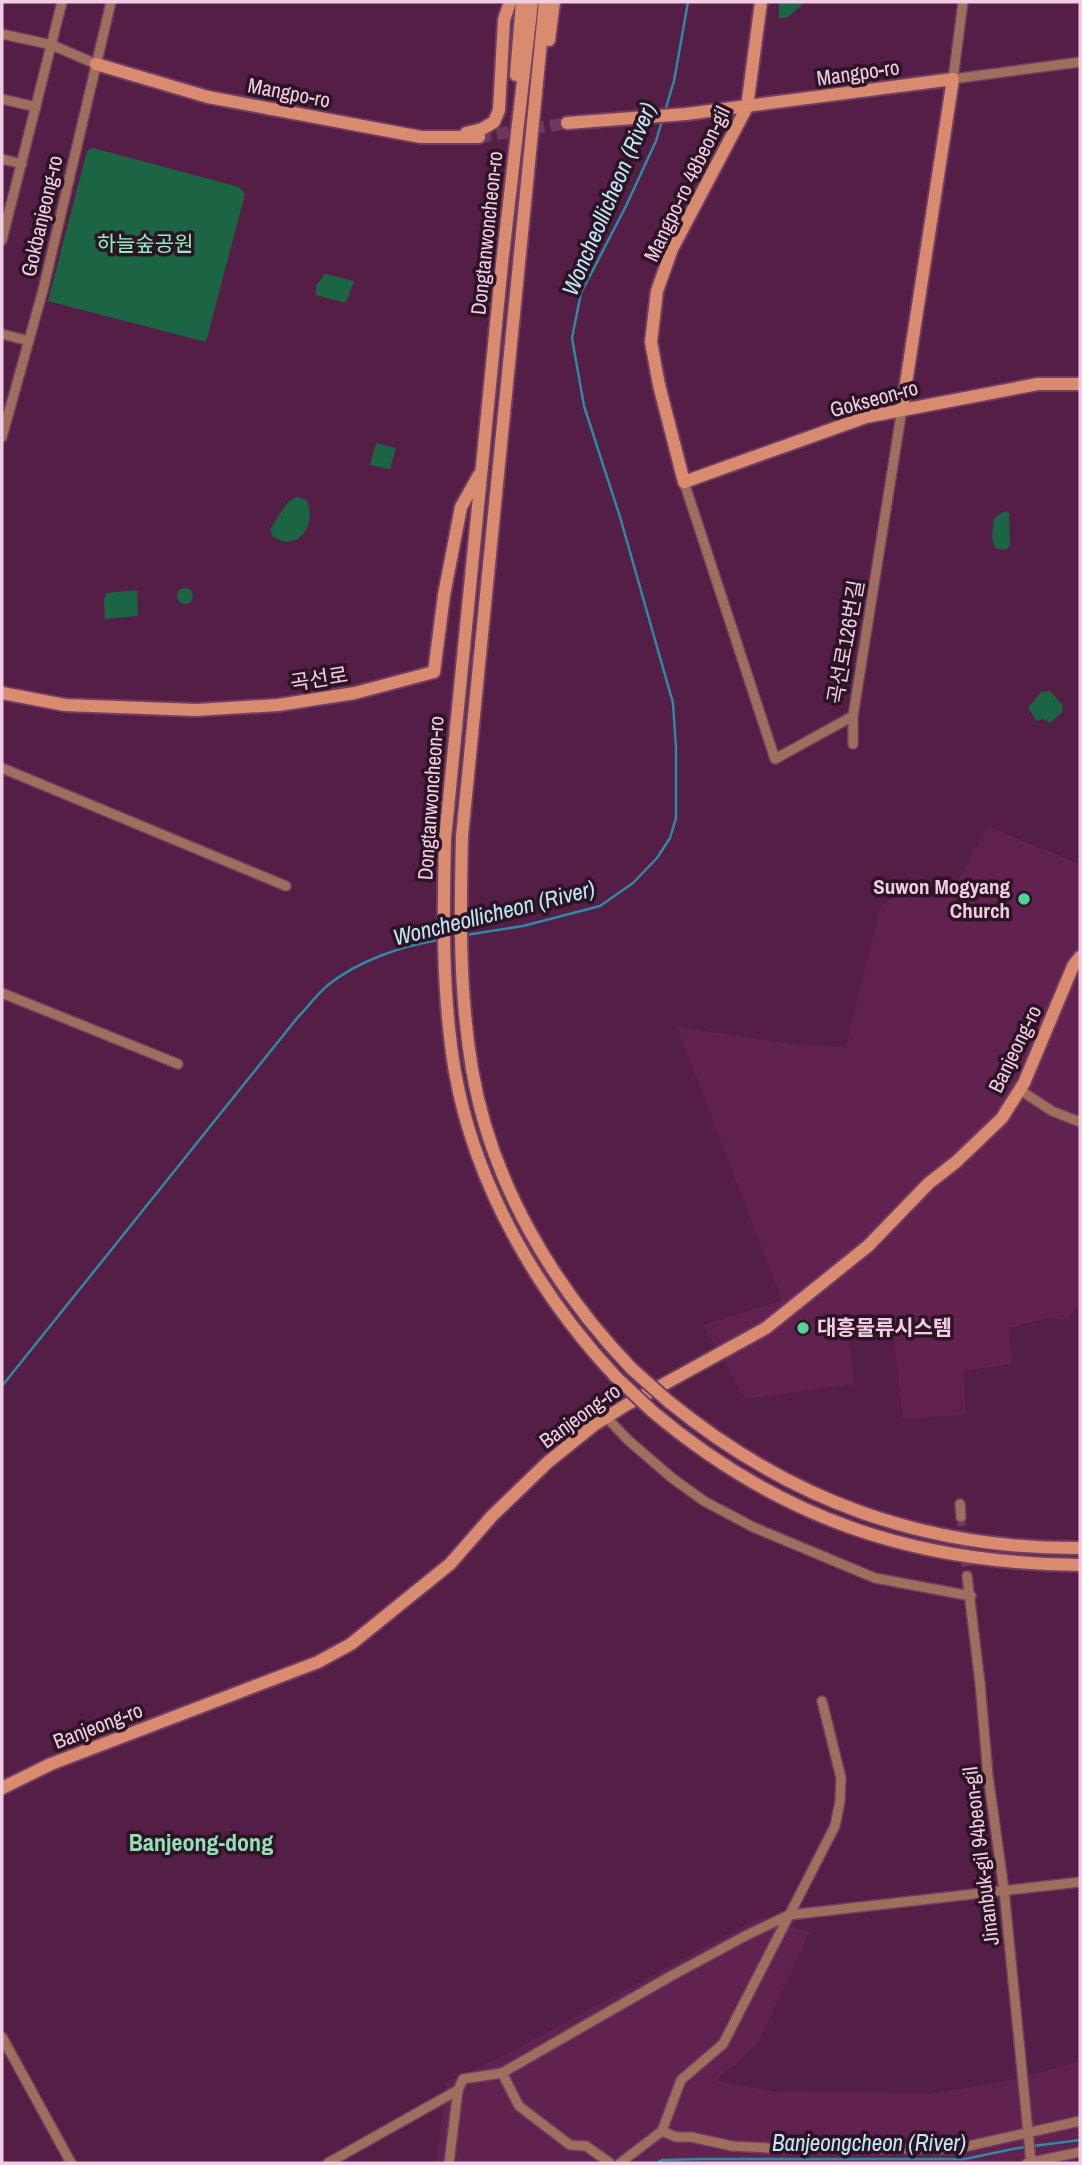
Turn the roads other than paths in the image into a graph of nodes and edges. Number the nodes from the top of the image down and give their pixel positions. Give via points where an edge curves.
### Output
1 (62, 2) edge
2 (111, 2) edge
3 (510, 2) edge
4 (522, 2) edge
5 (532, 2) edge
6 (545, 2) edge
7 (554, 2) edge
8 (761, 2) edge
9 (963, 2) edge
10 (2, 34) edge
11 (52, 45) junction
12 (1080, 62) edge
13 (96, 64) junction
14 (953, 79) junction
15 (2, 99) edge
16 (36, 107) junction
17 (747, 107) junction
18 (567, 123) tunnel mouth
19 (449, 137) junction
20 (479, 137) tunnel mouth
21 (2, 159) edge
22 (22, 164) junction
23 (510, 191) junction
24 (528, 193) junction
25 (5, 218) edge
26 (2, 240) edge
27 (2, 334) edge
28 (29, 341) junction
29 (1080, 384) edge
30 (902, 409) junction
31 (2, 437) edge
32 (481, 471) junction
33 (684, 482) junction
34 (2, 693) edge
35 (853, 716) junction
36 (853, 744) dead end
37 (2, 768) edge
38 (286, 886) dead end
39 (1080, 957) edge
40 (2, 993) edge
41 (178, 1064) dead end
42 (1020, 1090) junction
43 (1080, 1122) edge
44 (607, 1418) junction
45 (960, 1504) dead end
46 (961, 1517) tunnel mouth
47 (1080, 1548) edge
48 (1080, 1565) edge
49 (967, 1576) tunnel mouth
50 (971, 1596) junction
51 (822, 1701) dead end
52 (2, 1787) edge
53 (1080, 1882) edge
54 (1004, 1889) junction
55 (789, 1915) junction
56 (2, 2037) edge
57 (502, 2073) junction
58 (458, 2090) junction
59 (1080, 2121) edge
60 (662, 2131) junction
61 (1028, 2136) junction
62 (1080, 2152) edge
63 (1029, 2161) edge
64 (71, 2163) edge
65 (328, 2163) edge
66 (449, 2163) edge
67 (610, 2163) edge
68 (620, 2163) edge

1 - 11 street
2 - 13 street, Gokbanjeong-ro
3 - 19 main road via 504,20 499,110 494,122
4 - 23 main road
5 - 23 main road, Dongtanwoncheon-ro
6 - 24 main road, Dongtanwoncheon-ro
7 - 24 main road
8 - 17 main road
9 - 14 street
10 - 11 street
11 - 13 street
11 - 16 street
12 - 14 street
13 - 19 main road, Mangpo-ro via 208,97 421,137
13 - 28 street, Gokbanjeong-ro
14 - 17 main road, Mangpo-ro
14 - 30 main road
15 - 16 street
16 - 22 street
17 - 18 main road, Mangpo-ro
17 - 33 main road, Mangpo-ro 48beon-gil via 672,249 657,291 651,342
19 - 20 main road, Mangpo-ro
21 - 22 street
22 - 25 street
23 - 32 main road, Dongtanwoncheon-ro
24 - 47 main road, Dongtanwoncheon-ro, bridge via 462,836 465,1023 472,1072 499,1162 553,1270 583,1313 632,1369 701,1428 766,1470 862,1513 914,1529 991,1543
25 - 26 street
27 - 28 street
28 - 31 street, Gokbanjeong-ro
29 - 30 main road, Gokseon-ro via 1038,384
30 - 33 main road, Gokseon-ro via 866,417
30 - 35 street, 곡선로126번길
32 - 34 main road, 곡선로 via 461,508 434,672 355,693 278,705 196,710 65,705
32 - 48 main road, Dongtanwoncheon-ro, bridge via 446,839 443,921 448,1026 456,1074 466,1119 509,1226 564,1317 589,1349 686,1439 752,1483 849,1527 933,1551 978,1559
33 - 35 street, 곡선로126번길 via 775,759
35 - 36 street
37 - 38 street
39 - 42 main road, Banjeong-ro
40 - 41 street
42 - 43 street
42 - 44 main road, Banjeong-ro via 1002,1118 807,1297 766,1328
44 - 50 street via 672,1478 753,1527 875,1578
44 - 52 main road, Banjeong-ro via 548,1462 450,1564 351,1644 318,1662
45 - 46 street
49 - 50 street, Jinanbuk-gil 94beon-gil
50 - 54 street, Jinanbuk-gil 94beon-gil
51 - 55 street via 841,1778 840,1801 835,1826
53 - 54 street
54 - 55 street
54 - 61 street, Jinanbuk-gil 94beon-gil
55 - 57 street
55 - 60 street via 723,2044 681,2080
56 - 64 street
57 - 58 street via 463,2078
57 - 67 street via 519,2106 570,2145 586,2146
58 - 65 street
58 - 66 street
59 - 61 street
60 - 61 street via 732,2146 864,2150 955,2149
60 - 68 street
61 - 63 street, Jinanbuk-gil 94beon-gil
62 - 63 street

